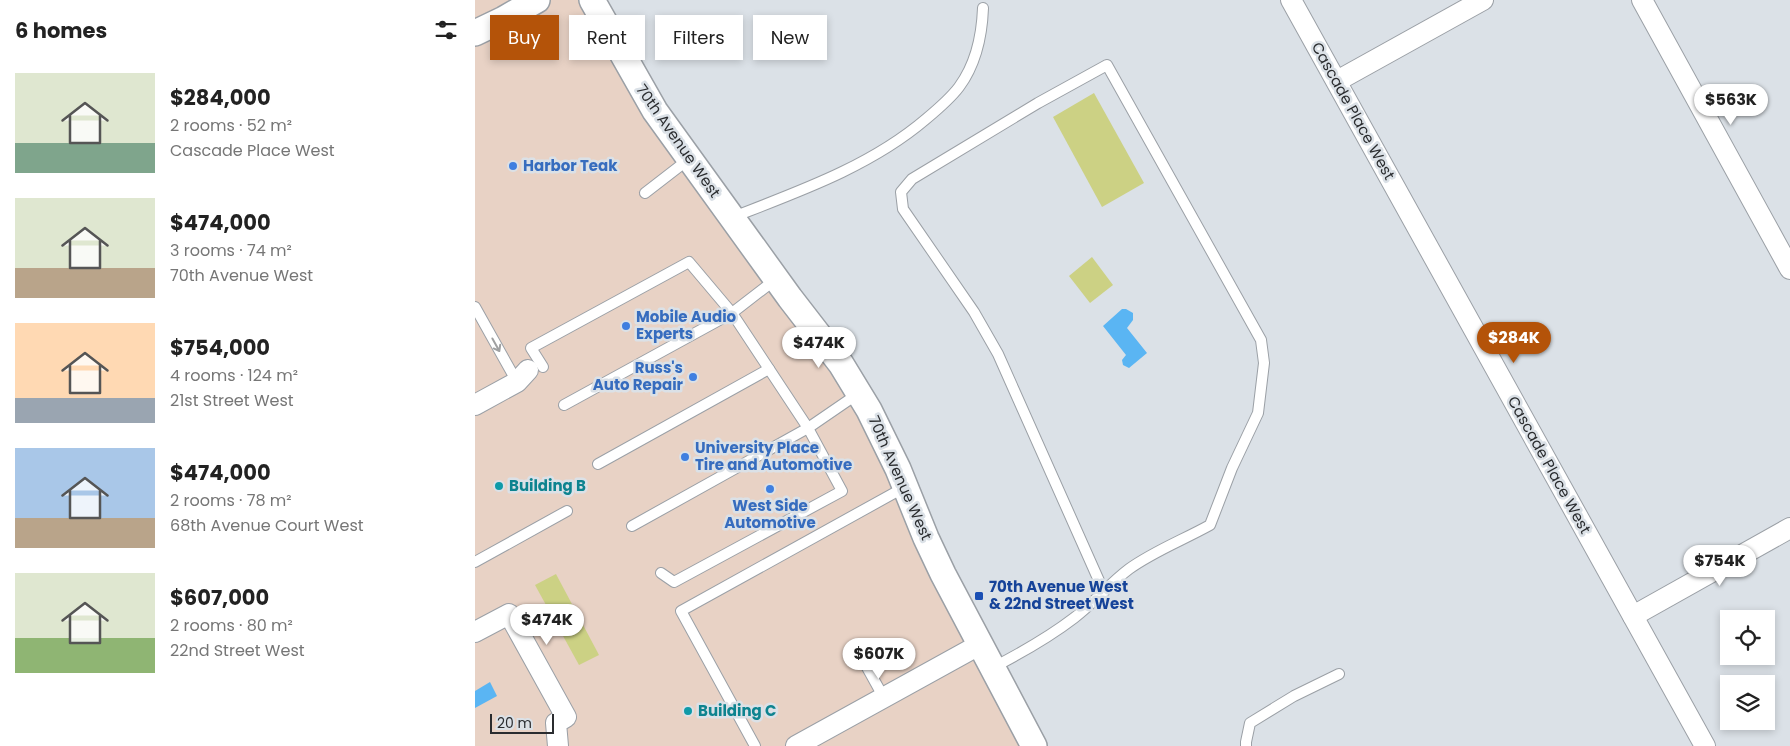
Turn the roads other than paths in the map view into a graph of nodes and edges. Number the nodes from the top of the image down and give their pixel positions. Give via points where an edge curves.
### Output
1 (537, 0) edge
2 (592, 0) edge
3 (1291, 0) edge
4 (1483, 0) edge
5 (1642, 0) edge
6 (983, 8) dead end
7 (475, 33) edge
8 (1337, 81) junction
9 (689, 159) junction
10 (645, 193) dead end
11 (732, 217) junction
12 (1790, 269) edge
13 (776, 279) junction
14 (475, 307) edge
15 (732, 313) junction
16 (769, 369) junction
17 (529, 373) junction
18 (859, 394) junction
19 (475, 405) edge
20 (564, 405) dead end
21 (808, 428) junction
22 (598, 464) dead end
23 (905, 486) junction
24 (567, 511) dead end
25 (632, 526) dead end
26 (1790, 528) edge
27 (475, 562) edge
28 (661, 573) dead end
29 (1104, 592) junction
30 (1633, 616) junction
31 (475, 632) edge
32 (979, 644) junction
33 (857, 650) dead end
34 (992, 668) junction
35 (1339, 674) dead end
36 (884, 698) junction
37 (558, 746) edge
38 (755, 746) edge
39 (796, 746) edge
40 (1034, 746) edge
41 (1246, 746) edge
42 (1705, 746) edge

1 - 7 street
2 - 9 street, 70th Avenue West via 650,104
3 - 8 street, Cascade Place West
4 - 8 street
5 - 12 street
6 - 11 lane via 977,50 968,71 959,87 941,106 900,139 837,174
8 - 30 street, Cascade Place West
9 - 10 lane
9 - 11 street, 70th Avenue West
11 - 13 street, 70th Avenue West
13 - 15 lane
13 - 18 street, 70th Avenue West via 841,364
14 -> 17 lane
15 - 16 lane
15 - 17 lane via 689,262 531,348
15 - 20 lane
16 - 21 lane
16 - 22 lane
17 - 19 street
18 - 21 lane
18 - 23 street, 70th Avenue West via 883,434
21 - 25 lane
21 - 28 lane via 842,491 674,582
23 - 32 street, 70th Avenue West via 926,538
23 - 38 lane via 681,612
24 - 27 lane
26 - 30 street
29 - 29 lane via 998,354 974,312 903,209 901,192 912,179 1107,65 1261,340 1264,363 1258,413 1210,525 1130,569
29 - 34 lane via 1038,644
30 - 42 street, Cascade Place West
31 - 37 street via 509,614 566,718 556,723
32 - 34 street, 70th Avenue West
32 - 36 street
33 - 36 lane
34 - 40 street, 70th Avenue West
35 - 41 lane via 1294,696 1251,724
36 - 39 street

